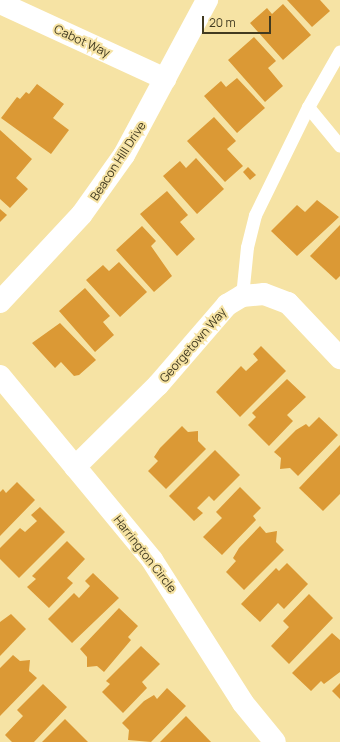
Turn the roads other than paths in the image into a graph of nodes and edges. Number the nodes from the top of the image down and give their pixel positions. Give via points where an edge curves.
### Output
1 (207, 0) edge
2 (0, 3) edge
3 (340, 51) edge
4 (165, 79) junction
5 (308, 107) junction
6 (340, 146) edge
7 (242, 296) junction
8 (0, 302) edge
9 (340, 358) edge
10 (0, 376) edge
11 (75, 468) junction
12 (275, 742) edge

1 - 4 street, Beacon Hill Drive
2 - 4 street, Cabot Way
3 - 5 lane
4 - 8 street, Beacon Hill Drive via 144,121 82,214
5 - 6 lane
5 - 7 lane via 255,215 247,247
7 - 9 street, Georgetown Way via 264,294 288,303
7 - 11 street, Georgetown Way via 227,305 158,385
10 - 11 street, Harrington Circle
11 - 12 street, Harrington Circle via 152,560 243,703

